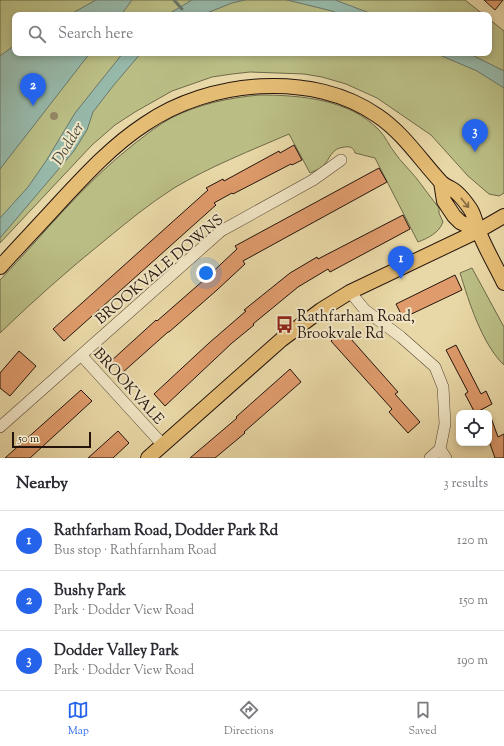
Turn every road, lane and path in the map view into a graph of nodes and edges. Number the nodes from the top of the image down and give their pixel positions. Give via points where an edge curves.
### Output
1 (341, 160) dead end
2 (504, 216) edge
3 (478, 231) junction
4 (0, 267) edge
5 (504, 283) edge
6 (350, 292) junction
7 (81, 355) junction
8 (0, 427) edge
9 (163, 446) junction
10 (443, 453) edge
11 (148, 458) edge
12 (430, 458) edge

1 - 7 street, BROOKVALE DOWNS via 313,180 221,231
2 - 3 main road
3 - 4 main road via 454,216 444,201 441,182 378,115 356,102 335,95 303,88 260,86 229,89 187,101 158,115 133,132 89,171
3 - 5 main road
3 - 6 main road
6 - 9 main road via 281,340
6 - 10 street via 365,310 435,367 443,387
7 - 8 street, BROOKVALE
7 - 9 street, BROOKVALE
9 - 11 main road
10 - 12 street

